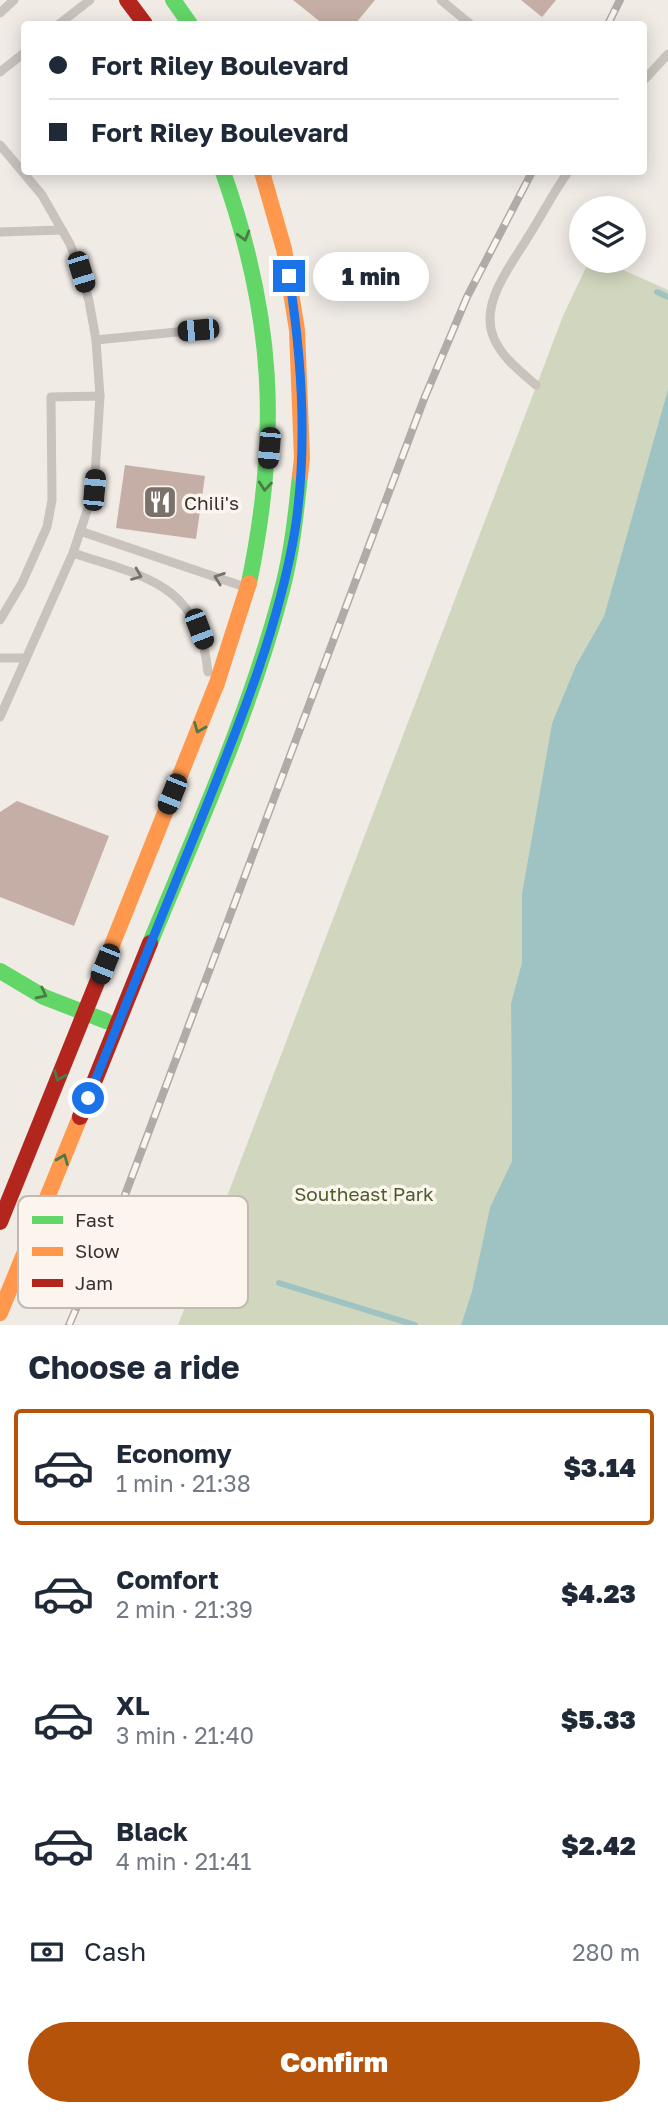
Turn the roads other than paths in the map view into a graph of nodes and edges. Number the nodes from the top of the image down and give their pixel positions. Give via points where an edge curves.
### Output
1 (14, 0) edge
2 (90, 0) edge
3 (127, 0) edge
4 (173, 0) edge
5 (194, 0) edge
6 (441, 0) edge
7 (0, 13) edge
8 (63, 21) edge
9 (143, 21) edge
10 (188, 21) edge
11 (199, 21) edge
12 (466, 21) edge
13 (21, 54) edge
14 (668, 54) edge
15 (0, 72) edge
16 (647, 77) edge
17 (0, 145) edge
18 (21, 170) edge
19 (25, 175) edge
20 (224, 175) edge
21 (263, 175) edge
22 (566, 175) edge
23 (62, 230) junction
24 (0, 232) edge
25 (198, 330) dead end
26 (96, 340) junction
27 (536, 385) dead end
28 (100, 396) junction
29 (80, 531) junction
30 (73, 553) junction
31 (248, 588) junction
32 (251, 607) dead end
33 (0, 620) edge
34 (0, 658) edge
35 (26, 658) junction
36 (251, 662) dead end
37 (211, 697) junction
38 (0, 717) edge
39 (240, 722) junction
40 (0, 971) edge
41 (86, 1013) junction
42 (118, 1026) junction
43 (48, 1196) edge
44 (0, 1222) edge
45 (18, 1269) edge
46 (0, 1313) edge

1 - 7 lane
2 - 8 lane
3 - 9 highway
4 - 10 highway
5 - 11 highway
6 - 12 lane
13 - 15 lane
14 - 16 lane
17 - 18 lane
19 - 23 lane
20 -> 31 highway via 251,260 268,380 269,448
21 - 39 highway via 284,249 297,330 302,458 295,529 282,591
22 - 27 lane via 505,275 490,321 493,337 506,357
23 - 24 lane
23 - 26 lane via 86,288
25 - 26 lane
26 - 28 lane
28 - 29 lane via 94,490
28 - 33 lane via 51,397 52,500 47,527
29 - 30 lane
31 -> 29 lane
30 - 35 lane
30 -> 37 lane via 164,586 185,605 204,643
31 - 32 lane
31 - 37 highway
34 - 35 lane
35 - 38 lane
36 - 39 lane
37 -> 41 highway
39 - 42 highway
40 -> 41 highway via 44,997
41 - 42 highway
41 -> 44 highway
43 -> 42 highway
46 -> 45 highway

